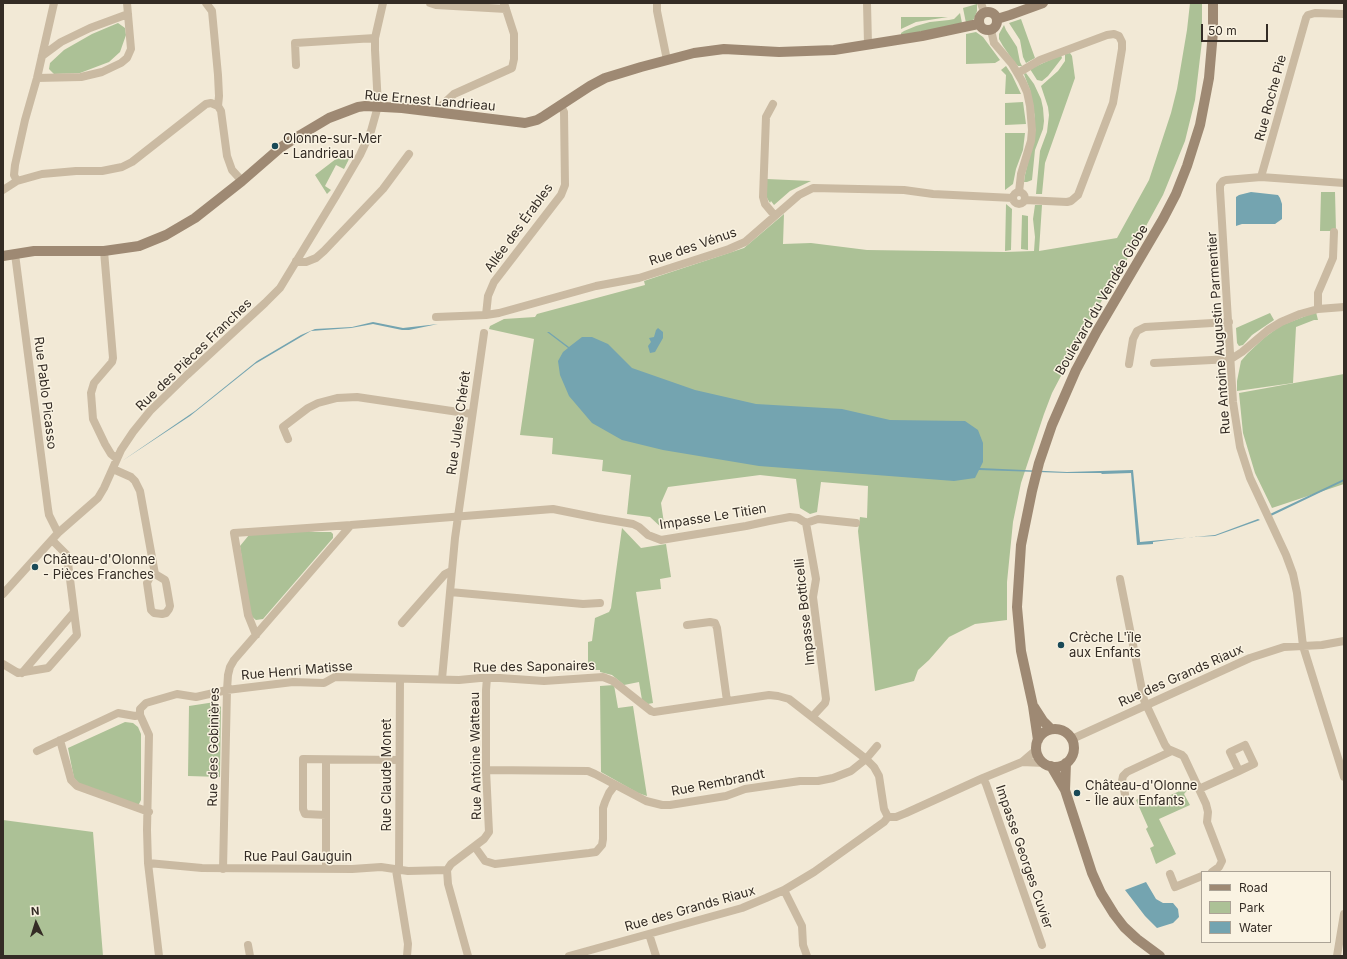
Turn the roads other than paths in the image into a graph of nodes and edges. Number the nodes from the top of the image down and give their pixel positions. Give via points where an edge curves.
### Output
1 (54, 3) edge
2 (127, 3) edge
3 (206, 3) edge
4 (383, 3) edge
5 (430, 3) edge
6 (657, 3) edge
7 (867, 3) edge
8 (1043, 3) edge
9 (1213, 3) edge
10 (505, 6) edge
11 (983, 8) edge
12 (128, 14) junction
13 (1344, 14) edge
14 (997, 19) junction
15 (978, 24) junction
16 (991, 30) junction
17 (375, 38) junction
18 (868, 44) junction
19 (42, 56) junction
20 (667, 60) junction
21 (296, 65) dead end
22 (1018, 73) junction
23 (37, 78) junction
24 (774, 104) dead end
25 (218, 106) junction
26 (378, 106) junction
27 (561, 106) junction
28 (437, 113) junction
29 (409, 154) dead end
30 (1261, 178) junction
31 (17, 181) junction
32 (242, 181) junction
33 (1344, 183) edge
34 (1020, 188) junction
35 (3, 190) edge
36 (1013, 198) junction
37 (1025, 200) junction
38 (775, 216) junction
39 (1334, 232) dead end
40 (104, 251) junction
41 (15, 254) junction
42 (3, 256) edge
43 (296, 261) junction
44 (1344, 307) edge
45 (1318, 309) junction
46 (486, 315) junction
47 (436, 317) dead end
48 (1229, 322) junction
49 (484, 333) dead end
50 (1231, 359) junction
51 (1154, 363) dead end
52 (1128, 364) dead end
53 (472, 414) junction
54 (288, 439) dead end
55 (117, 459) junction
56 (113, 469) junction
57 (458, 516) junction
58 (806, 523) junction
59 (856, 523) dead end
60 (351, 525) junction
61 (58, 533) junction
62 (52, 540) junction
63 (451, 571) junction
64 (155, 574) junction
65 (1120, 579) dead end
66 (450, 592) junction
67 (3, 594) edge
68 (600, 603) dead end
69 (74, 612) junction
70 (402, 623) dead end
71 (687, 626) dead end
72 (256, 635) junction
73 (1344, 641) edge
74 (1303, 646) junction
75 (3, 664) edge
76 (22, 673) junction
77 (487, 678) junction
78 (400, 679) junction
79 (442, 679) junction
80 (227, 690) junction
81 (727, 701) junction
82 (1146, 705) junction
83 (1033, 706) junction
84 (140, 715) junction
85 (812, 717) junction
86 (1051, 729) junction
87 (1072, 739) junction
88 (60, 740) junction
89 (1037, 745) junction
90 (877, 746) dead end
91 (37, 751) dead end
92 (1172, 751) junction
93 (866, 759) junction
94 (326, 760) junction
95 (399, 760) junction
96 (1022, 762) junction
97 (1066, 763) junction
98 (1048, 765) junction
99 (486, 770) junction
100 (1238, 771) dead end
101 (1344, 777) edge
102 (983, 778) junction
103 (615, 785) junction
104 (1199, 789) junction
105 (1065, 790) junction
106 (1125, 794) dead end
107 (148, 812) junction
108 (326, 815) junction
109 (888, 817) junction
110 (475, 847) junction
111 (148, 863) junction
112 (223, 869) junction
113 (326, 869) junction
114 (397, 870) junction
115 (447, 870) junction
116 (1214, 871) edge
117 (1170, 874) dead end
118 (1201, 876) edge
119 (784, 890) junction
120 (1344, 914) edge
121 (649, 934) junction
122 (248, 945) dead end
123 (1042, 945) dead end
124 (159, 956) edge
125 (250, 956) edge
126 (407, 956) edge
127 (468, 956) edge
128 (568, 956) edge
129 (656, 956) edge
130 (807, 956) edge
131 (1160, 956) edge
132 (1337, 956) edge

1 - 19 street
2 - 12 street
3 - 25 street via 212,11
4 - 17 street, Rue des Pièces Franches
5 - 10 street
6 - 20 street
7 - 18 street
8 - 14 main road
9 - 83 main road, Boulevard du Vendée Globe via 1213,40 1208,84 1200,126 1185,173 1169,209 1076,370 1052,425 1035,477 1021,545 1017,602 1021,652
10 - 28 street via 514,34 512,68 454,94
11 - 14 main road via 992,12
11 - 15 main road
12 - 19 street via 61,42
12 - 23 street via 131,49 121,63 102,72 81,77
13 - 30 street, Rue Roche Pie via 1315,13 1306,18
14 - 16 main road via 996,26
15 - 16 main road via 983,29
15 - 18 main road, Rue Ernest Landrieau
16 - 22 street via 994,43
17 - 21 street via 295,42
17 - 26 street, Rue des Pièces Franches
18 - 20 main road, Rue Ernest Landrieau via 834,50 795,52 724,49
19 - 23 street
20 - 27 main road, Rue Ernest Landrieau via 605,78
22 - 34 street via 1027,92 1032,119 1031,141 1021,174
22 - 37 street via 1040,60 1107,35 1119,36 1122,42 1113,103 1078,195 1067,202
23 - 31 street via 14,175
24 - 38 street via 766,117 763,197 765,204
25 - 31 street via 206,104 122,167 102,172 42,174
25 - 32 street via 230,164
26 - 28 main road, Rue Ernest Landrieau
26 - 32 main road, Rue Ernest Landrieau via 358,107 329,118 280,148
26 - 43 street, Rue des Pièces Franches via 371,131 360,154
27 - 28 main road, Rue Ernest Landrieau via 537,120 525,123
27 - 46 street, Allée des Érables via 564,112 565,185 561,195 494,282 488,296
29 - 43 street via 383,189 324,251 306,262
30 - 33 street
30 - 48 street, Rue Antoine Augustin Parmentier via 1226,180 1220,185
31 - 35 street
32 - 40 main road, Rue Ernest Landrieau via 195,218 166,235 139,246
34 - 36 street
34 - 37 street
36 - 37 street, Rue des Vénus via 1018,204
36 - 38 street, Rue des Vénus via 821,187 799,195
38 - 46 street, Rue des Vénus via 745,242 729,249 639,278 596,286 544,302
39 - 45 street via 1333,258 1318,294
40 - 41 main road, Rue Ernest Landrieau via 34,251
40 - 55 street via 112,362 94,383 91,393 94,419 105,444
41 - 42 main road, Rue Ernest Landrieau
41 - 61 street, Rue Pablo Picasso via 48,509
43 - 55 street, Rue des Pièces Franches via 280,288 150,411 133,432
44 - 45 street
45 - 50 street via 1281,322
46 - 47 street
48 - 50 street, Rue Antoine Augustin Parmentier
48 - 52 street via 1145,327 1137,331
49 - 53 street, Rue Jules Chérêt
50 - 51 street
50 - 74 street, Rue Antoine Augustin Parmentier via 1233,402 1240,447 1250,478 1293,574
53 - 54 street via 357,397 336,398 318,403 283,427
53 - 57 street, Rue Jules Chérêt
55 - 56 street, Rue des Pièces Franches
56 - 61 street, Rue des Pièces Franches via 98,498
56 - 64 street via 131,477 140,491
57 - 58 street, Impasse Le Titien via 557,509 633,524 648,536 661,540 790,518 798,518
57 - 60 street
57 - 63 street, Rue Jules Chérêt
58 - 59 street, Impasse Le Titien via 818,519
58 - 85 street, Impasse Botticelli via 816,579 814,597 826,699
60 - 72 street, Rue des Gobinières
60 - 72 street via 234,533 248,615
61 - 62 street, Rue des Pièces Franches
62 - 67 street, Rue des Pièces Franches
62 - 69 street via 67,555
63 - 66 street, Rue Jules Chérêt
63 - 70 street via 445,574
64 - 64 street via 151,575 147,583 151,610 162,614 170,609 166,583
65 - 82 street
66 - 68 street via 583,604
66 - 79 street, Rue Jules Chérêt
69 - 76 street
69 - 76 street via 77,634 48,668
71 - 81 street via 715,623
72 - 80 street, Rue des Gobinières via 234,660 228,675
73 - 74 street, Rue des Grands Riaux
74 - 82 street, Rue des Grands Riaux via 1284,647 1250,658
74 - 101 street, Rue Antoine Augustin Parmentier
75 - 76 street via 14,672
77 - 79 street, Rue des Saponaires
77 - 81 street, Rue des Saponaires via 544,681 609,679 654,712
77 - 99 street, Rue Antoine Watteau
78 - 79 street, Rue Henri Matisse
78 - 80 street, Rue Henri Matisse via 336,677 324,683 292,682
78 - 95 street, Rue Claude Monet
80 - 84 street, Rue Henri Matisse via 196,696 167,696 146,703 140,709
80 - 112 street, Rue des Gobinières
81 - 85 street, Rue des Saponaires via 778,696 793,701
82 - 87 street, Rue des Grands Riaux
82 - 92 street via 1165,745
83 - 86 main road, Boulevard du Vendée Globe
83 - 89 main road, Boulevard du Vendée Globe
84 - 88 street via 118,713
84 - 107 street via 149,735
85 - 93 street, Rue des Saponaires
86 - 87 main road via 1065,732
86 - 89 main road via 1041,735
87 - 97 main road via 1074,750
88 - 91 street
88 - 107 street via 71,780 77,786
89 - 96 street, Rue des Grands Riaux
89 - 98 main road via 1038,755
90 - 93 street, Rue Rembrandt
92 - 104 street via 1184,758
92 - 106 street via 1127,772 1122,782
93 - 103 street, Rue Rembrandt via 851,771 826,780 751,788 726,796 662,805 646,801
93 - 109 street, Rue des Saponaires via 879,776 884,809
94 - 95 street
94 - 108 street
94 - 108 street via 303,759 304,812
95 - 114 street, Rue Claude Monet
96 - 98 street, Rue des Grands Riaux
96 - 102 street, Rue des Grands Riaux
97 - 98 main road
97 - 105 main road
98 - 105 main road
99 - 103 street, Rue Rembrandt via 588,771
99 - 110 street, Rue Antoine Watteau via 489,832
100 - 104 street
102 - 109 street, Rue des Grands Riaux via 906,813
102 - 123 street, Impasse Georges Cuvier
103 - 110 street via 603,808 603,840 596,852 495,864 485,861
104 - 116 street via 1208,812 1207,822 1222,861 1220,867
105 - 131 main road via 1101,893 1124,927
107 - 111 street
108 - 113 street
109 - 119 street, Rue des Grands Riaux via 857,842
110 - 115 street, Rue Antoine Watteau via 456,859
111 - 112 street, Rue Paul Gauguin
111 - 124 street
112 - 113 street, Rue Paul Gauguin
113 - 114 street, Rue Paul Gauguin via 381,867
114 - 115 street, Rue Paul Gauguin
114 - 126 street, Rue Claude Monet via 408,944
115 - 127 street via 448,884
117 - 118 street via 1175,887
119 - 121 street, Rue des Grands Riaux via 745,907
119 - 130 street via 803,928 803,945
120 - 132 street
121 - 128 street, Rue des Grands Riaux
121 - 129 street
122 - 125 street

